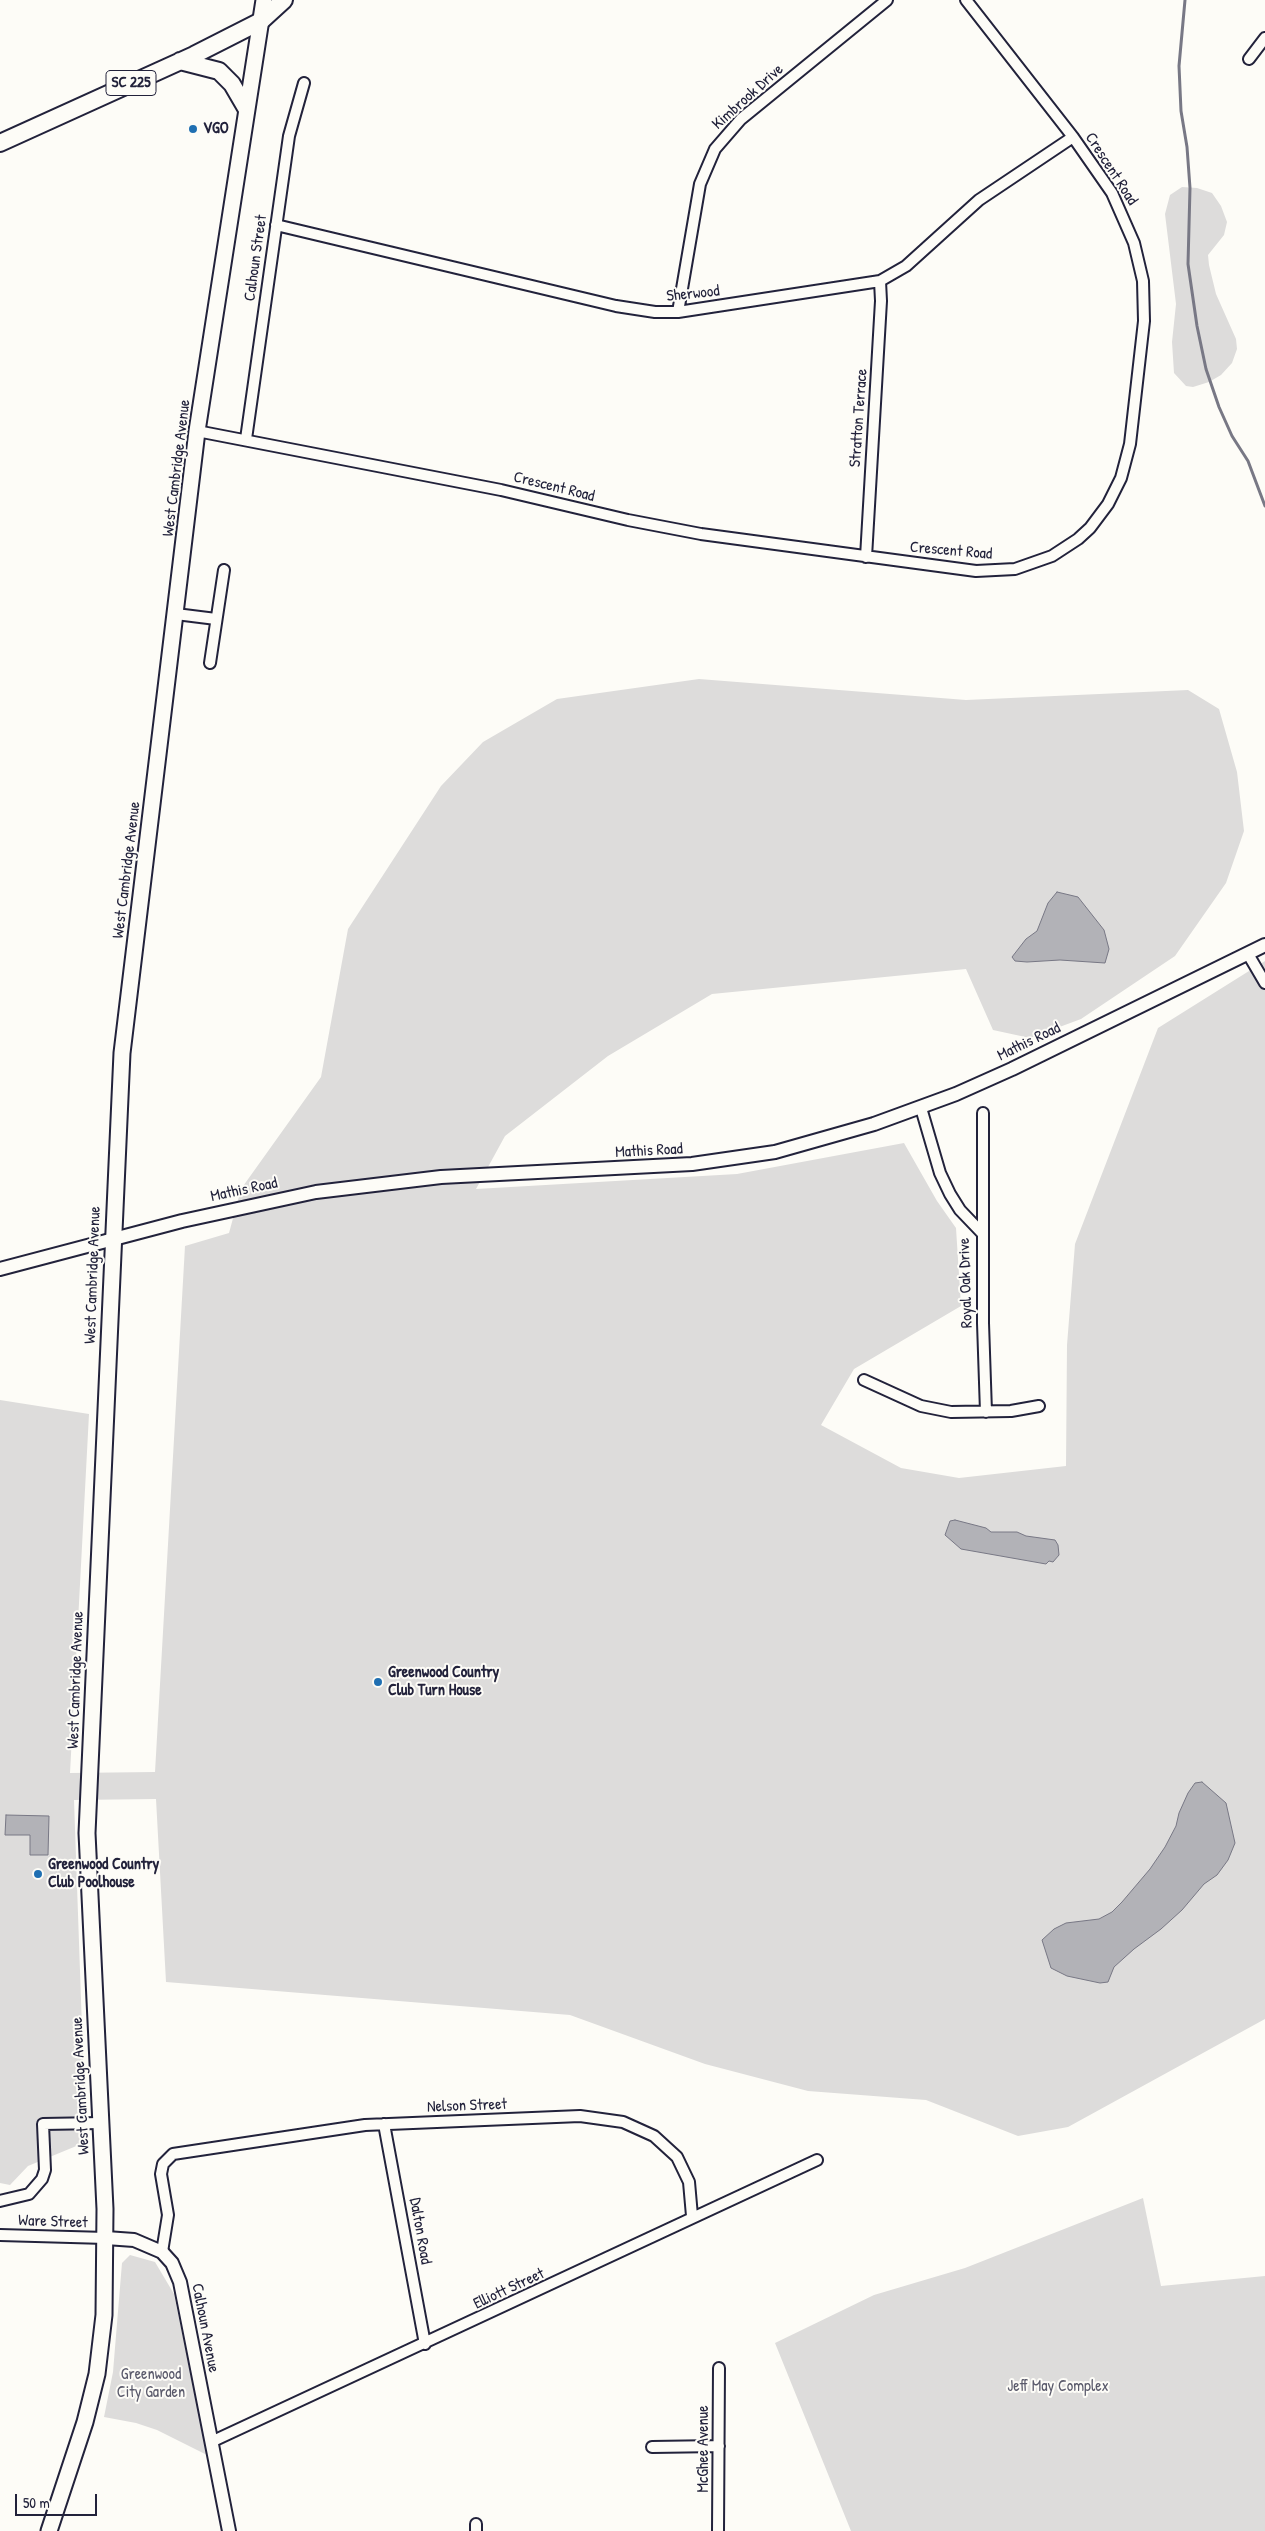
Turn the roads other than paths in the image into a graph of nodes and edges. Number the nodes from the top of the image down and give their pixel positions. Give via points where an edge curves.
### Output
1 (264, 0) edge
2 (284, 0) edge
3 (887, 0) edge
4 (966, 0) edge
5 (261, 21) junction
6 (1265, 38) edge
7 (1249, 59) dead end
8 (180, 61) junction
9 (304, 83) dead end
10 (246, 108) junction
11 (1073, 137) junction
12 (0, 143) edge
13 (276, 225) junction
14 (880, 281) junction
15 (678, 312) junction
16 (197, 431) junction
17 (246, 439) junction
18 (866, 557) junction
19 (224, 570) dead end
20 (176, 614) junction
21 (216, 619) junction
22 (210, 663) dead end
23 (1265, 945) edge
24 (1248, 954) junction
25 (1265, 983) edge
26 (921, 1108) junction
27 (983, 1113) dead end
28 (983, 1234) junction
29 (112, 1239) junction
30 (0, 1269) edge
31 (864, 1380) dead end
32 (1039, 1406) dead end
33 (986, 1412) junction
34 (100, 2123) junction
35 (384, 2124) junction
36 (817, 2160) dead end
37 (0, 2201) edge
38 (692, 2216) junction
39 (0, 2235) edge
40 (106, 2238) junction
41 (162, 2252) junction
42 (425, 2344) junction
43 (719, 2368) dead end
44 (211, 2442) junction
45 (719, 2446) junction
46 (652, 2447) dead end
47 (49, 2531) edge
48 (229, 2531) edge
49 (718, 2531) edge

1 - 5 main road, West Cambridge Avenue
2 - 5 main road
3 - 15 street, Kimbrook Drive via 741,119 715,149 700,184
4 - 11 street, Crescent Road
5 - 8 main road, SC 225
5 - 10 main road, West Cambridge Avenue
6 - 7 street
8 - 10 main road via 219,71 232,84
8 - 12 main road, SC 225
9 - 13 street, Calhoun Street via 289,136
10 - 16 main road, West Cambridge Avenue
11 - 14 street, Sherwood via 979,200 906,266
11 - 18 street, Crescent Road via 1120,207 1134,243 1143,282 1144,321 1130,444 1116,490 1099,517 1078,539 1052,556 1026,566 976,571
13 - 15 street, Sherwood via 616,306
13 - 17 street, Calhoun Street
14 - 15 street, Sherwood
14 - 18 street, Stratton Terrace
16 - 17 street, Crescent Road
16 - 20 main road, West Cambridge Avenue
17 - 18 street, Crescent Road via 501,490 662,528
19 - 21 street
20 - 21 street
20 - 29 main road, West Cambridge Avenue via 122,1053
21 - 22 street
23 - 24 street, Mathis Road
24 - 25 street
24 - 26 street, Mathis Road via 1012,1069
26 - 28 street, Royal Oak Drive via 940,1173 950,1194
26 - 29 street, Mathis Road via 821,1140 738,1159 369,1184 263,1202
27 - 28 street
28 - 33 street, Royal Oak Drive
29 - 30 street, Mathis Road
29 - 34 main road, West Cambridge Avenue via 87,1833
31 - 33 street via 921,1406 951,1412
32 - 33 street
34 - 37 street via 43,2124 45,2170 42,2180 29,2194
34 - 40 main road, West Cambridge Avenue
35 - 38 street, Nelson Street via 580,2116 623,2122 654,2136 677,2157 689,2182
35 - 41 street, Nelson Street via 172,2154 163,2164 161,2174 168,2215
35 - 42 street, Dalton Road
36 - 38 street, Elliott Street
38 - 42 street, Elliott Street via 646,2241
39 - 40 street, Ware Street
40 - 41 street via 134,2240
40 - 47 main road, West Cambridge Avenue via 104,2315 97,2374 85,2422
41 - 44 street, Calhoun Avenue via 172,2263 180,2282
42 - 44 street, Elliott Street
43 - 45 street, McGhee Avenue
44 - 48 street, Calhoun Avenue
45 - 46 street
45 - 49 street, McGhee Avenue

